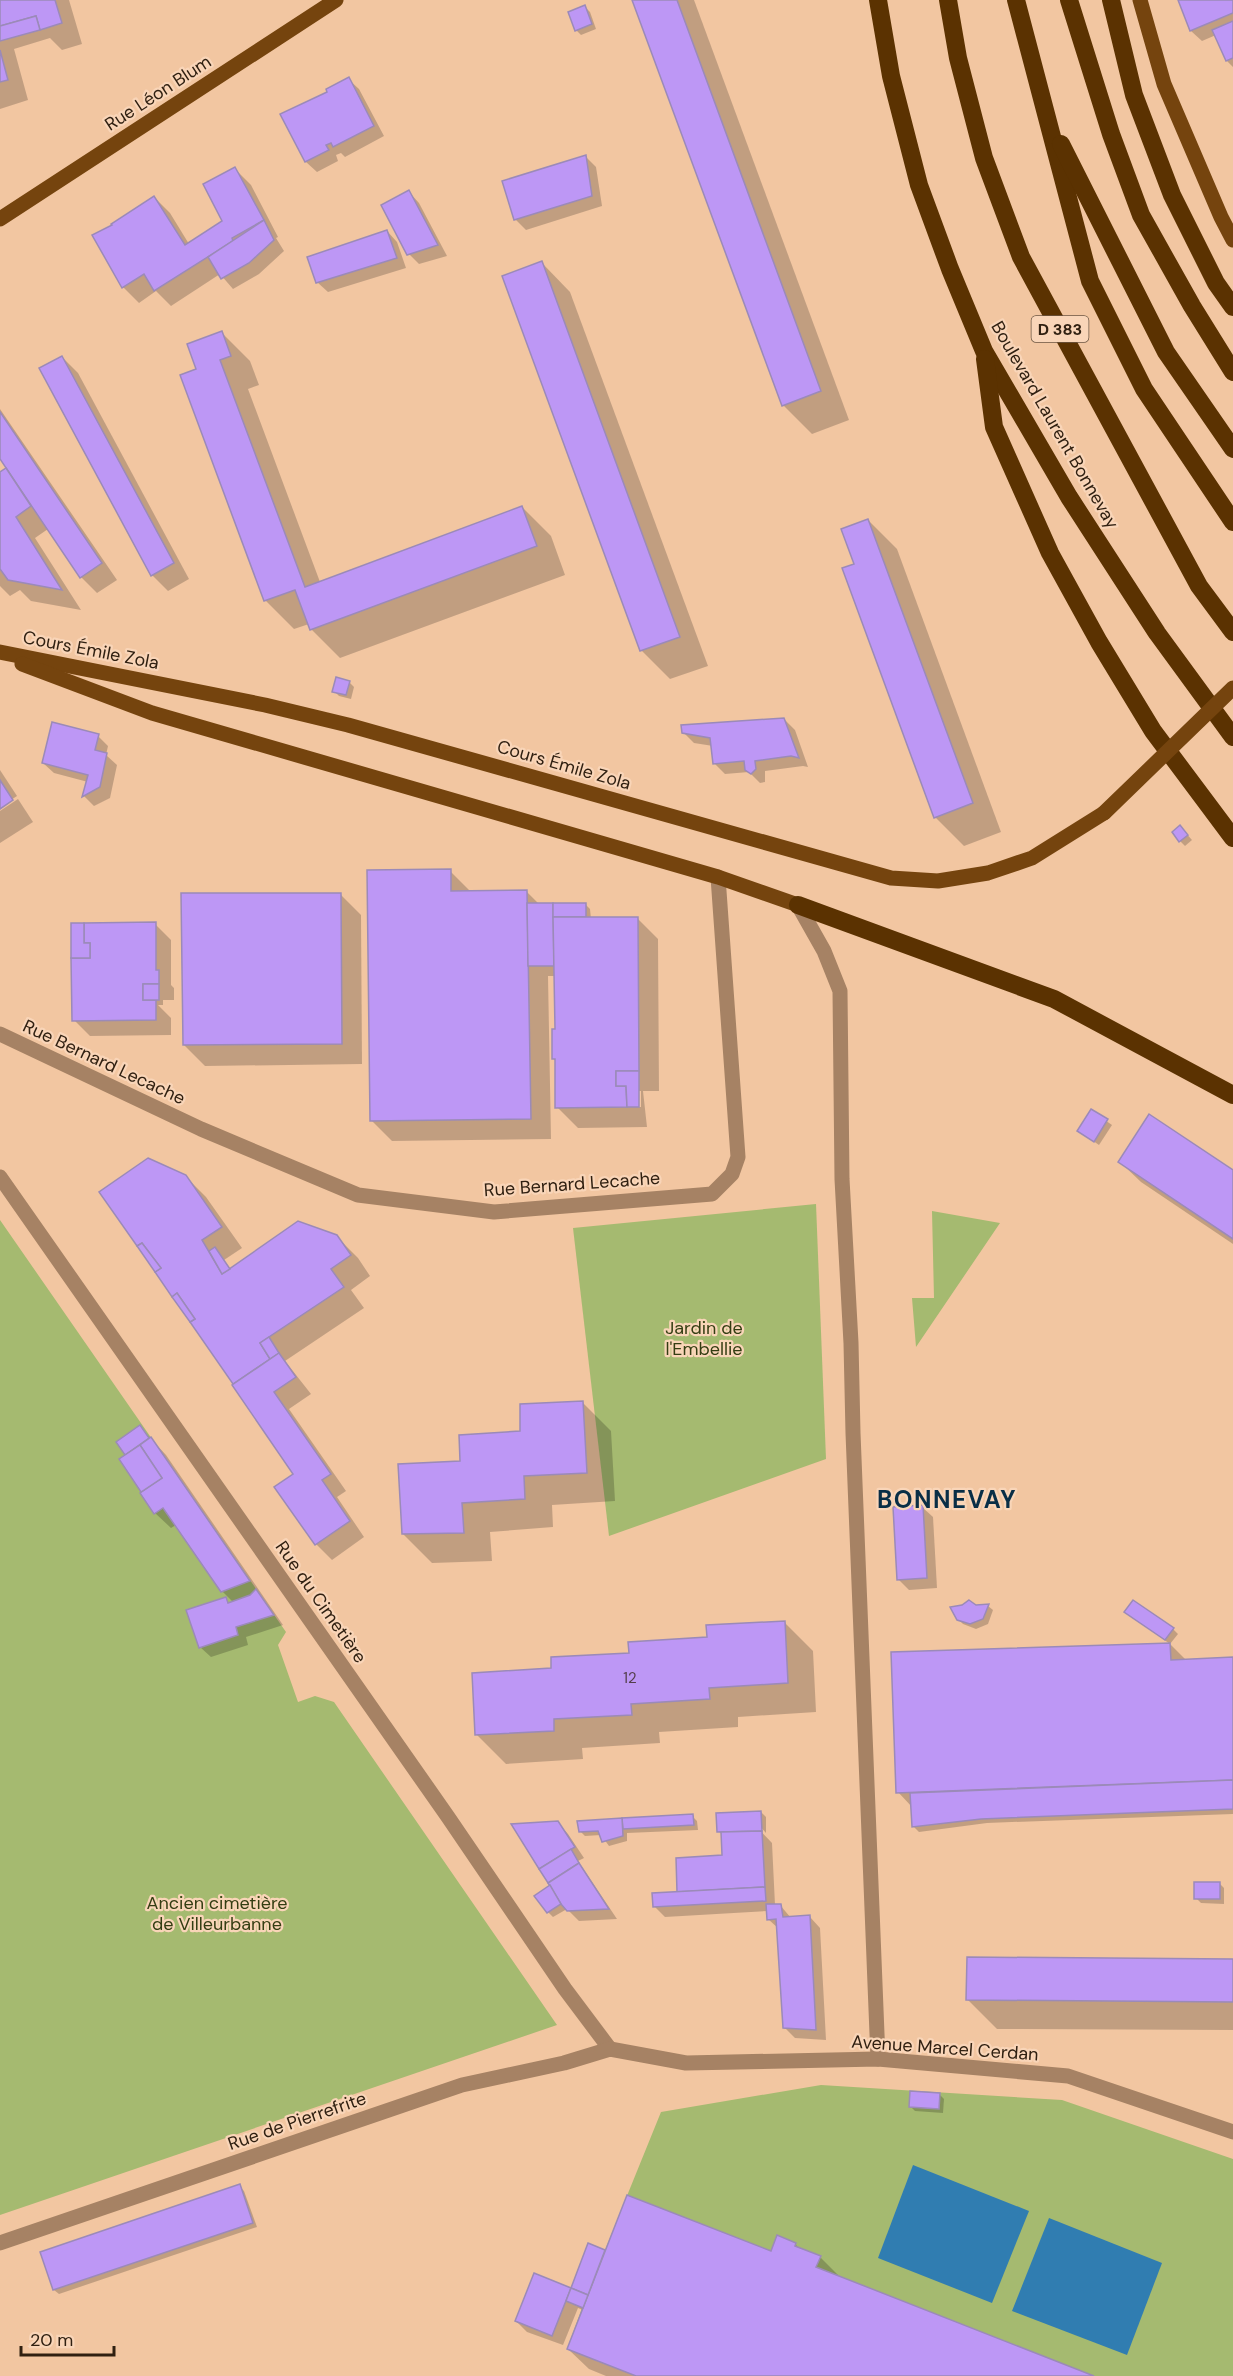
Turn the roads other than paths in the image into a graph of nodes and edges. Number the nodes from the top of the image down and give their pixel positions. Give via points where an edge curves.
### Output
1 (336, 0) edge
2 (878, 0) edge
3 (948, 0) edge
4 (1016, 0) edge
5 (1069, 0) edge
6 (1111, 0) edge
7 (1140, 0) edge
8 (1044, 108) junction
9 (1221, 217) junction
10 (0, 219) edge
11 (1233, 232) edge
12 (1233, 240) edge
13 (1233, 307) edge
14 (984, 351) junction
15 (1233, 372) edge
16 (1233, 449) edge
17 (1233, 522) edge
18 (1233, 632) edge
19 (0, 654) edge
20 (1233, 688) edge
21 (1233, 737) edge
22 (1233, 838) edge
23 (718, 877) junction
24 (798, 904) junction
25 (0, 1034) edge
26 (1233, 1095) edge
27 (0, 1177) edge
28 (610, 2049) junction
29 (878, 2059) junction
30 (1233, 2132) edge
31 (0, 2243) edge

1 - 10 main road, Rue Léon Blum
2 - 14 highway, Boulevard Laurent Bonnevay via 891,76 919,185
3 - 18 highway, D 383 via 958,58 984,158 1021,257 1199,586
4 - 8 highway
5 - 15 highway via 1141,215
6 - 13 highway via 1134,95 1172,195 1216,283
7 - 9 main road via 1164,84
8 - 16 highway via 1166,352
8 - 17 highway via 1090,281 1144,389
9 - 11 street
9 - 12 main road
14 - 21 highway, Boulevard Laurent Bonnevay via 1069,497 1157,633
14 - 22 highway via 994,427 1050,553 1153,730
19 - 20 main road, Cours Émile Zola, bridge via 265,705 348,725 891,878 938,881 988,873 1032,858 1104,813
19 - 23 main road, Cours Émile Zola via 152,713
23 - 24 main road, Cours Émile Zola
23 - 25 street, Rue Bernard Lecache via 738,1157 732,1174 712,1194 494,1212 358,1195 201,1129
24 - 26 highway via 1054,999
24 - 29 street via 840,990 842,1179
27 - 28 street, Rue du Cimetière
28 - 29 street, Avenue Marcel Cerdan via 686,2062
28 - 31 street, Rue de Pierrefrite via 462,2085
29 - 30 street, Avenue Marcel Cerdan via 1068,2076

